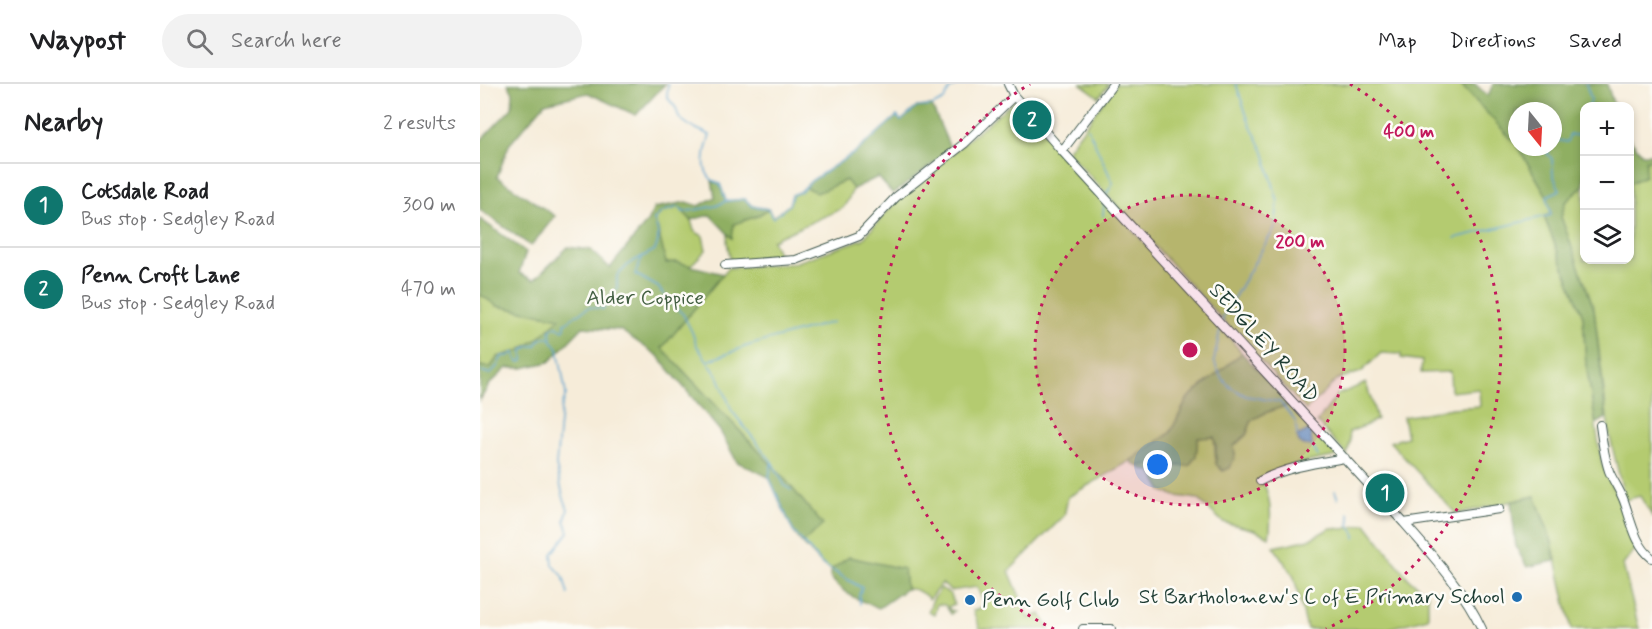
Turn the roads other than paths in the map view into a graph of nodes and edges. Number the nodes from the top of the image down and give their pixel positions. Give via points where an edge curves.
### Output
1 (1113, 84) edge
2 (1011, 89) edge
3 (1062, 151) junction
4 (725, 265) dead end
5 (1600, 425) dead end
6 (1345, 458) junction
7 (1260, 481) dead end
8 (1499, 509) dead end
9 (1404, 523) junction
10 (1652, 558) edge
11 (1083, 629) edge
12 (1111, 629) edge
13 (1482, 629) edge

1 - 3 street
2 - 3 street, SEDGLEY ROAD
2 - 4 street via 965,143 896,197 860,236 796,260
3 - 6 street, SEDGLEY ROAD
5 - 10 street via 1610,472 1637,539
6 - 7 street via 1294,468
6 - 9 street, SEDGLEY ROAD
8 - 9 street
9 - 13 street, SEDGLEY ROAD via 1442,568
11 - 12 street

